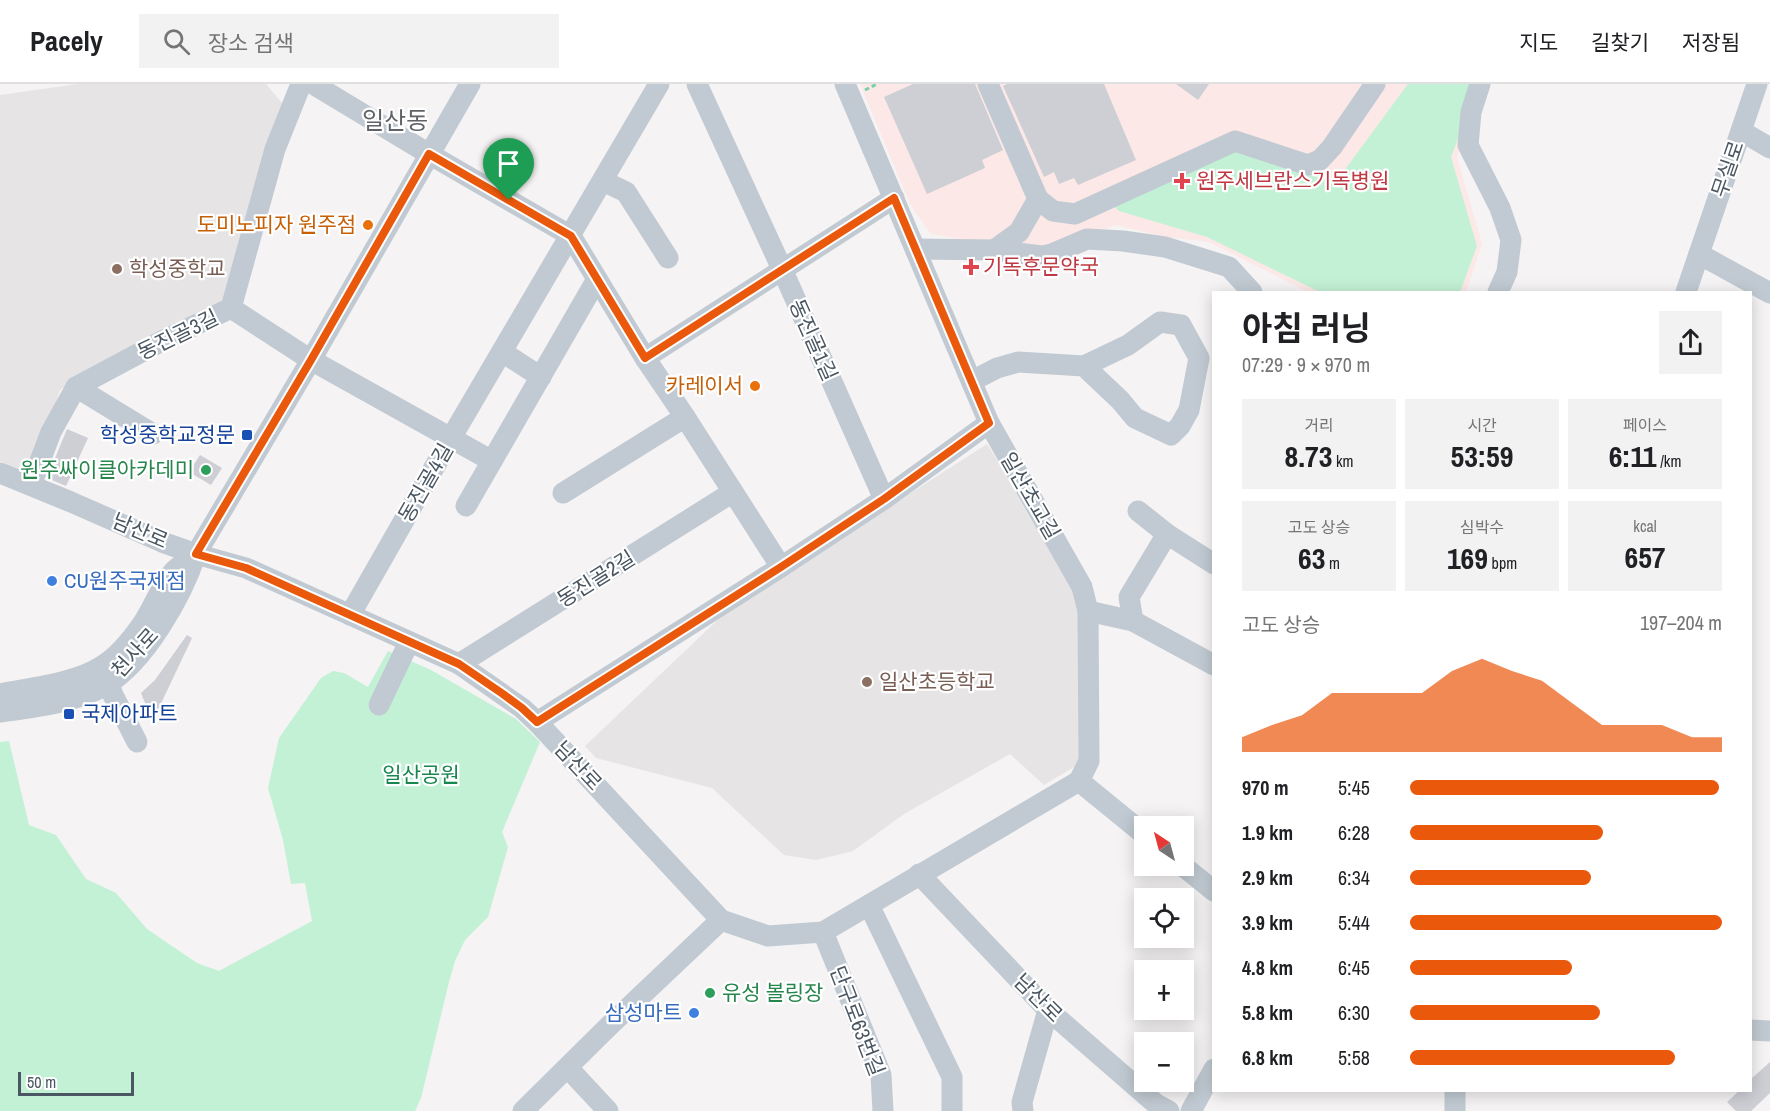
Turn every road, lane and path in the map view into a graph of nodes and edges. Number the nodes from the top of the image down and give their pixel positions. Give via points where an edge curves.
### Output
1 (301, 84) edge
2 (313, 84) edge
3 (470, 84) edge
4 (659, 84) edge
5 (697, 84) edge
6 (845, 84) edge
7 (988, 84) edge
8 (1375, 84) edge
9 (1480, 84) edge
10 (1757, 84) edge
11 (1742, 131) junction
12 (1770, 148) edge
13 (429, 154) junction
14 (603, 181) junction
15 (894, 198) junction
16 (1038, 199) junction
17 (571, 236) junction
18 (916, 249) junction
19 (993, 250) junction
20 (1699, 254) junction
21 (668, 258) dead end
22 (782, 269) junction
23 (597, 279) junction
24 (1251, 291) edge
25 (1498, 291) edge
26 (1686, 291) edge
27 (1770, 294) edge
28 (231, 308) junction
29 (502, 352) junction
30 (645, 358) junction
31 (311, 360) junction
32 (1084, 366) junction
33 (541, 377) junction
34 (972, 381) junction
35 (76, 387) junction
36 (685, 417) junction
37 (989, 423) junction
38 (153, 434) dead end
39 (451, 438) junction
40 (492, 461) junction
41 (0, 473) edge
42 (31, 485) junction
43 (734, 492) junction
44 (563, 493) dead end
45 (884, 499) junction
46 (466, 506) dead end
47 (1137, 512) dead end
48 (1167, 534) junction
49 (196, 554) junction
50 (1212, 563) edge
51 (781, 567) junction
52 (1088, 611) junction
53 (350, 615) junction
54 (1132, 621) junction
55 (409, 642) junction
56 (459, 664) junction
57 (1212, 664) edge
58 (104, 676) junction
59 (0, 694) edge
60 (379, 705) dead end
61 (0, 712) edge
62 (537, 722) junction
63 (137, 742) dead end
64 (1079, 781) junction
65 (1134, 826) edge
66 (919, 874) junction
67 (1194, 875) edge
68 (1212, 889) edge
69 (869, 905) junction
70 (722, 920) junction
71 (823, 932) junction
72 (1048, 1010) junction
73 (1752, 1030) edge
74 (1770, 1031) edge
75 (568, 1068) junction
76 (1212, 1073) edge
77 (1455, 1092) edge
78 (523, 1111) edge
79 (608, 1111) edge
80 (883, 1111) edge
81 (952, 1111) edge
82 (1023, 1111) edge
83 (1168, 1111) edge
84 (1191, 1111) edge
85 (1455, 1111) edge

1 - 28 street, 동진골3길 via 274,149
2 - 13 street
3 - 13 street, 천사로
4 - 14 street, 동진골4길
5 - 22 street, 동진골1길
6 - 15 street, 일산초교길
7 - 16 street
8 - 16 street via 1332,147 1320,160 1308,165 1235,141 1075,214 1053,211
9 - 25 street via 1471,112 1468,145 1500,208 1510,240 1507,272
10 - 11 street, 무실로
11 - 12 street
11 - 20 street, 무실로
13 - 17 street
13 - 31 street, 천사로
14 - 17 street, 동진골4길
14 - 21 street via 626,192
15 - 18 street, 일산초교길
15 - 22 street
16 - 19 street via 1019,232
17 - 23 street
17 - 29 street, 동진골4길
18 - 19 street
18 - 34 street, 일산초교길
19 - 24 street via 1042,256 1087,239 1164,247 1229,267
20 - 26 street, 무실로
20 - 27 street
22 - 30 street
22 - 45 street, 동진골1길
23 - 30 street
23 - 33 street
28 - 31 street
28 - 35 street, 동진골3길
29 - 33 street
29 - 39 street, 동진골4길
30 - 36 street
31 - 39 street
31 - 49 street, 천사로
32 - 32 street via 1128,345 1160,322 1181,325 1199,358 1189,410 1171,435 1135,418
32 - 34 street via 1018,362
33 - 40 street
34 - 37 street, 일산초교길
35 - 38 street
35 - 42 street via 51,432
36 - 43 street
36 - 44 street
37 - 45 street
37 - 52 street, 일산초교길 via 1082,587
39 - 40 street
39 - 53 street, 동진골4길
40 - 46 street
41 - 42 street, 남산로
42 - 49 street, 남산로
43 - 51 street
43 - 56 street, 동진골2길
45 - 51 street
47 - 48 street
48 - 50 street
48 - 54 street via 1129,597
49 - 53 street, 남산로 via 246,568
49 - 58 street, 천사로 via 174,570 144,621
51 - 62 street
52 - 54 street
52 - 64 street, 일산초교길 via 1089,761
53 - 55 street, 남산로
54 - 57 street
55 - 56 street, 남산로
55 - 60 street
56 - 62 street, 남산로
58 - 59 street, 천사로 via 83,676
58 - 61 street, 천사로 via 87,694 46,706
58 - 63 street
62 - 70 street, 남산로
64 - 65 street
64 - 66 street, 남산로
66 - 69 street, 남산로
66 - 72 street, 남산로
67 - 68 street
69 - 71 street, 남산로
69 - 81 street via 952,1077
70 - 71 street, 남산로 via 768,936
70 - 75 street
71 - 80 street, 단구로63번길 via 880,1075
72 - 82 street via 1022,1102
72 - 83 street, 남산로
73 - 74 street
75 - 78 street
75 - 79 street
76 - 84 street
77 - 85 street

